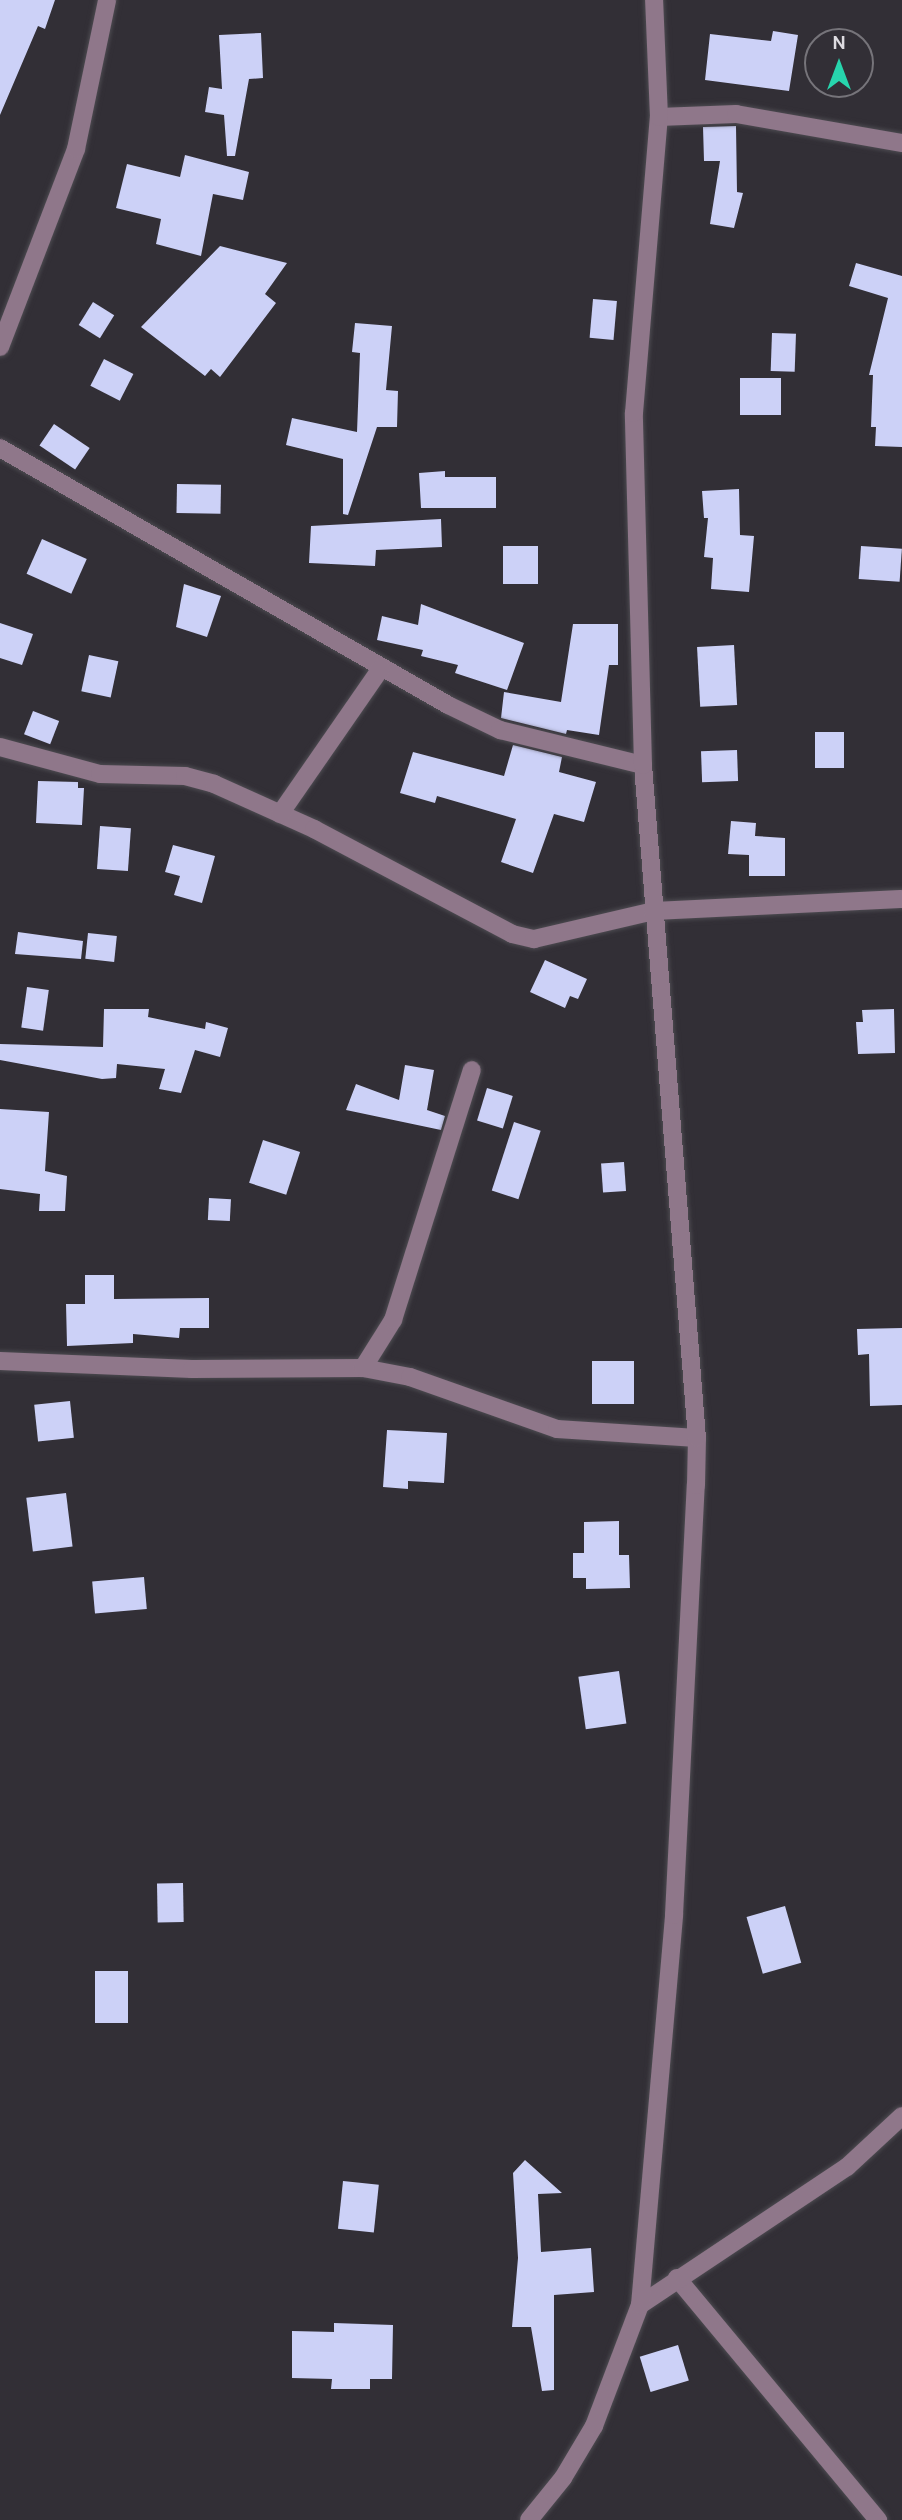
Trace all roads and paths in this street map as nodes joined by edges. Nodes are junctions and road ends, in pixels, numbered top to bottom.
1 (107, 0) edge
2 (654, 0) edge
3 (659, 117) junction
4 (902, 143) edge
5 (0, 347) edge
6 (0, 447) edge
7 (381, 668) junction
8 (0, 747) edge
9 (643, 765) junction
10 (280, 814) junction
11 (902, 900) edge
12 (653, 911) junction
13 (472, 1070) dead end
14 (0, 1361) edge
15 (363, 1368) junction
16 (697, 1438) junction
17 (902, 2116) edge
18 (677, 2278) junction
19 (640, 2305) junction
20 (529, 2520) edge
21 (878, 2520) edge

1 - 5 street
2 - 3 street
3 - 4 street
3 - 9 street
6 - 7 street
7 - 9 street
7 - 10 street
8 - 10 street
9 - 12 street
10 - 12 street
11 - 12 street
12 - 16 street
13 - 15 street
14 - 15 street
15 - 16 street
16 - 19 street
17 - 18 street
18 - 19 street
18 - 21 street
19 - 20 street

